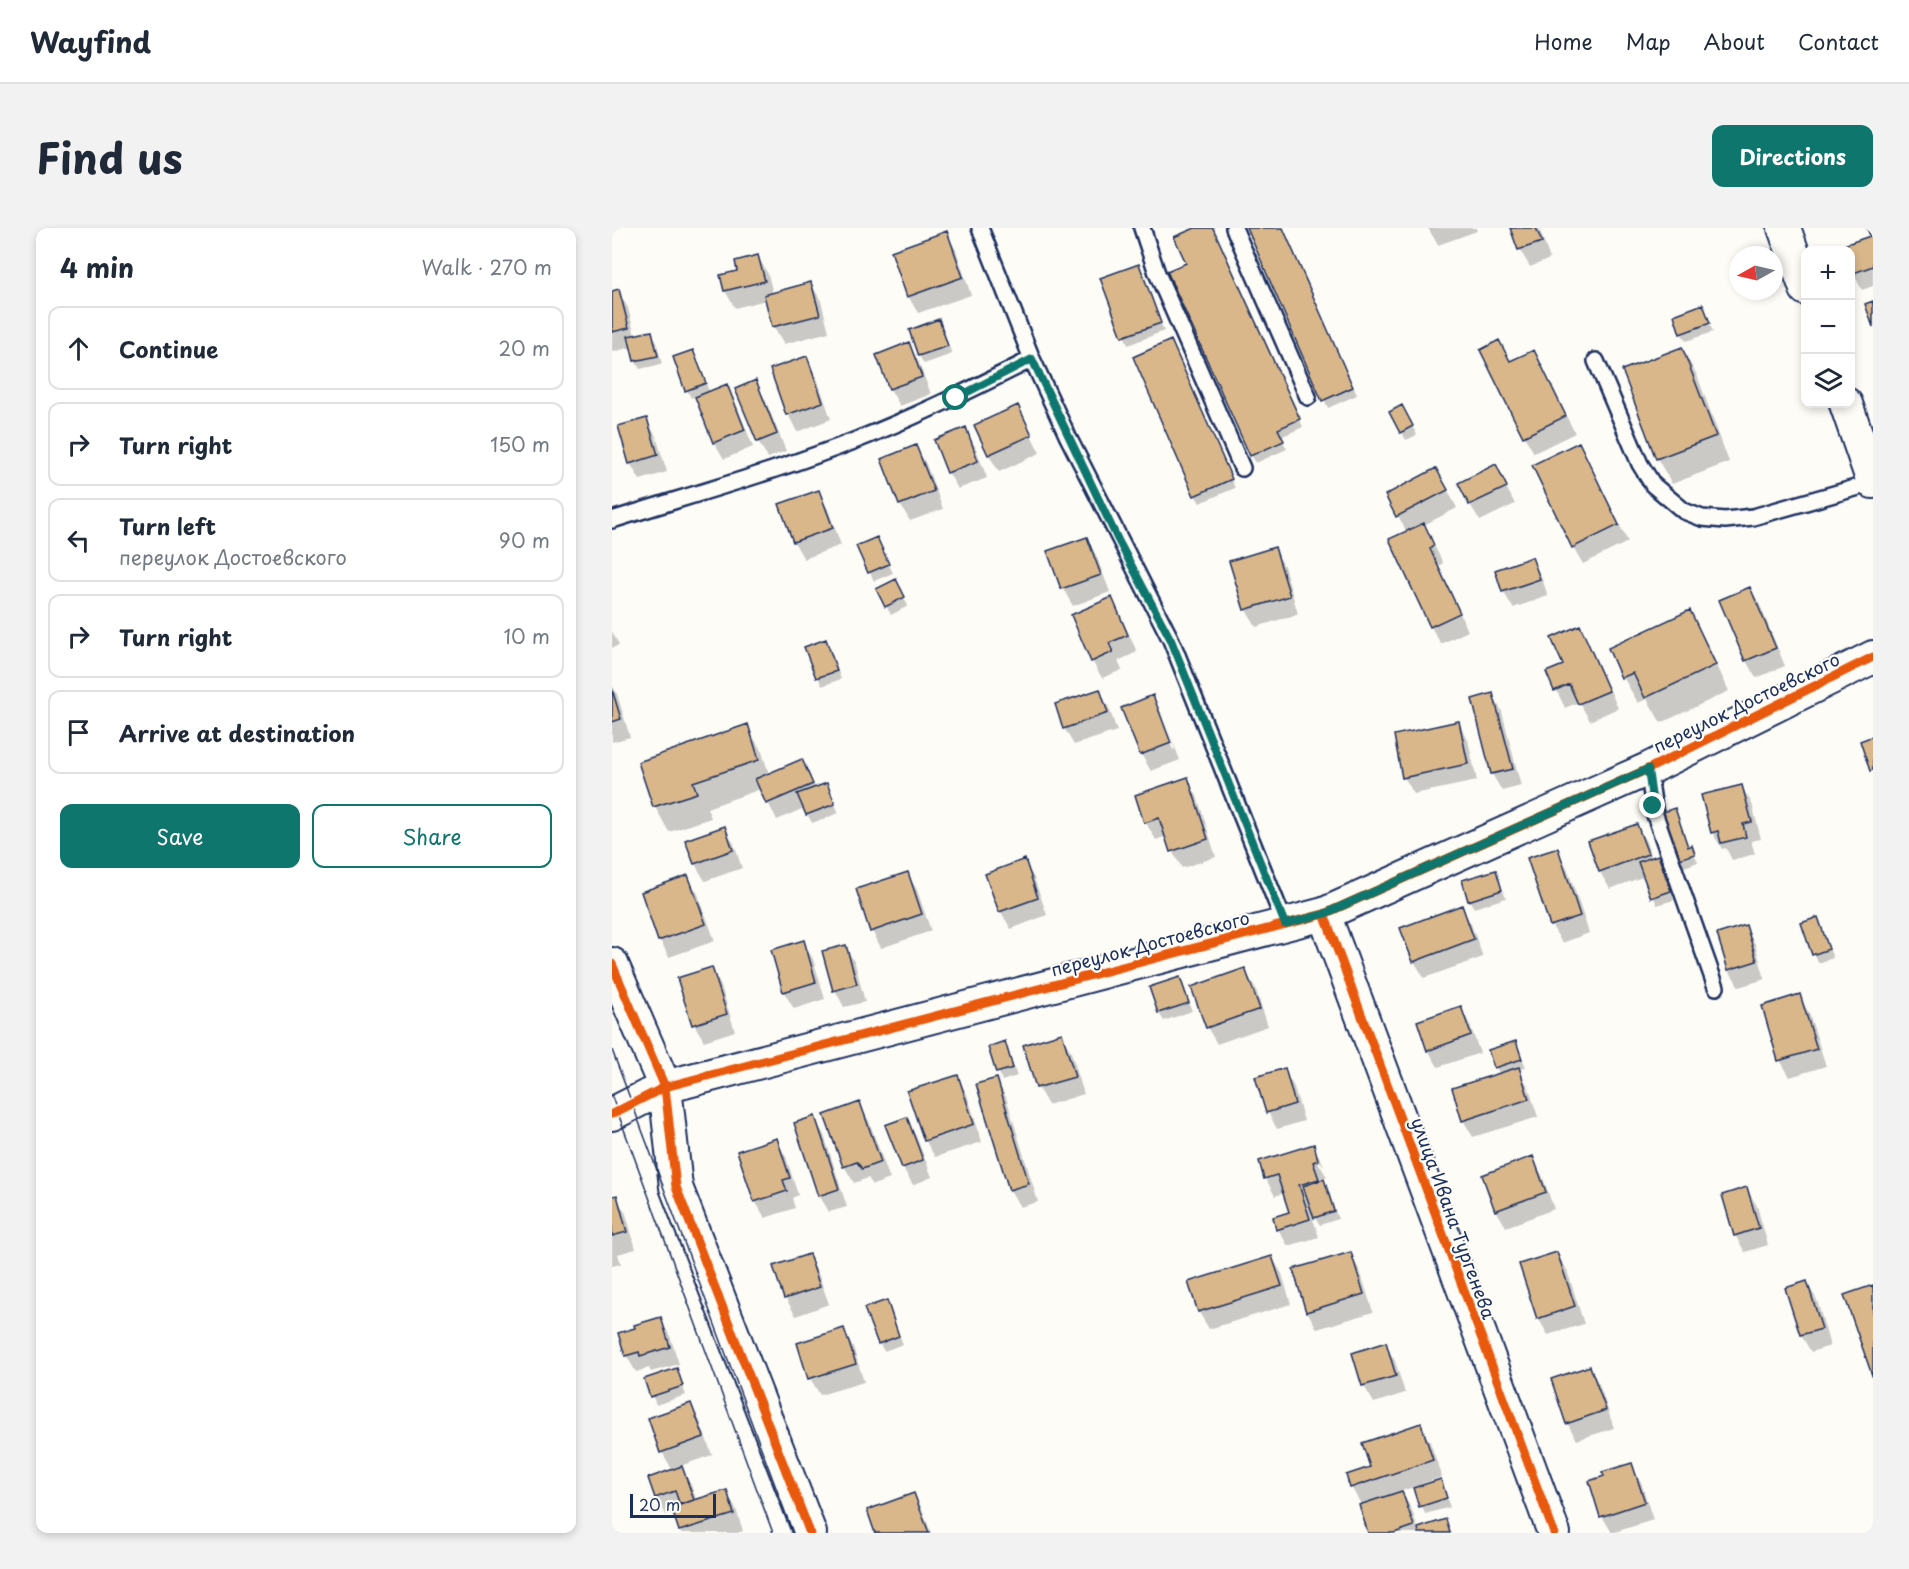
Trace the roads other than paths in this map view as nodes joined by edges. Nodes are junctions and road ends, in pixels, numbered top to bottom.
1 (980, 228) edge
2 (1142, 228) edge
3 (1234, 228) edge
4 (1784, 228) edge
5 (1801, 275) edge
6 (1032, 359) junction
7 (1596, 361) dead end
8 (1308, 397) dead end
9 (1847, 408) edge
10 (1242, 468) dead end
11 (1873, 483) edge
12 (612, 520) edge
13 (1873, 657) edge
14 (1648, 769) junction
15 (1324, 914) junction
16 (1285, 924) junction
17 (612, 964) edge
18 (1716, 987) dead end
19 (665, 1087) junction
20 (612, 1114) edge
21 (810, 1533) edge
22 (1554, 1533) edge

1 - 6 lane
2 - 10 lane
3 - 8 lane
4 - 5 street
6 - 12 lane
6 - 16 lane
7 - 11 lane
9 - 11 street
13 - 14 street, переулок Достоевского
14 - 15 street, переулок Достоевского
14 - 18 lane
15 - 16 street, переулок Достоевского
15 - 22 street, улица Ивана Тургенева
16 - 19 street, переулок Достоевского
17 - 19 street
19 - 20 street, переулок Достоевского
19 - 21 street

